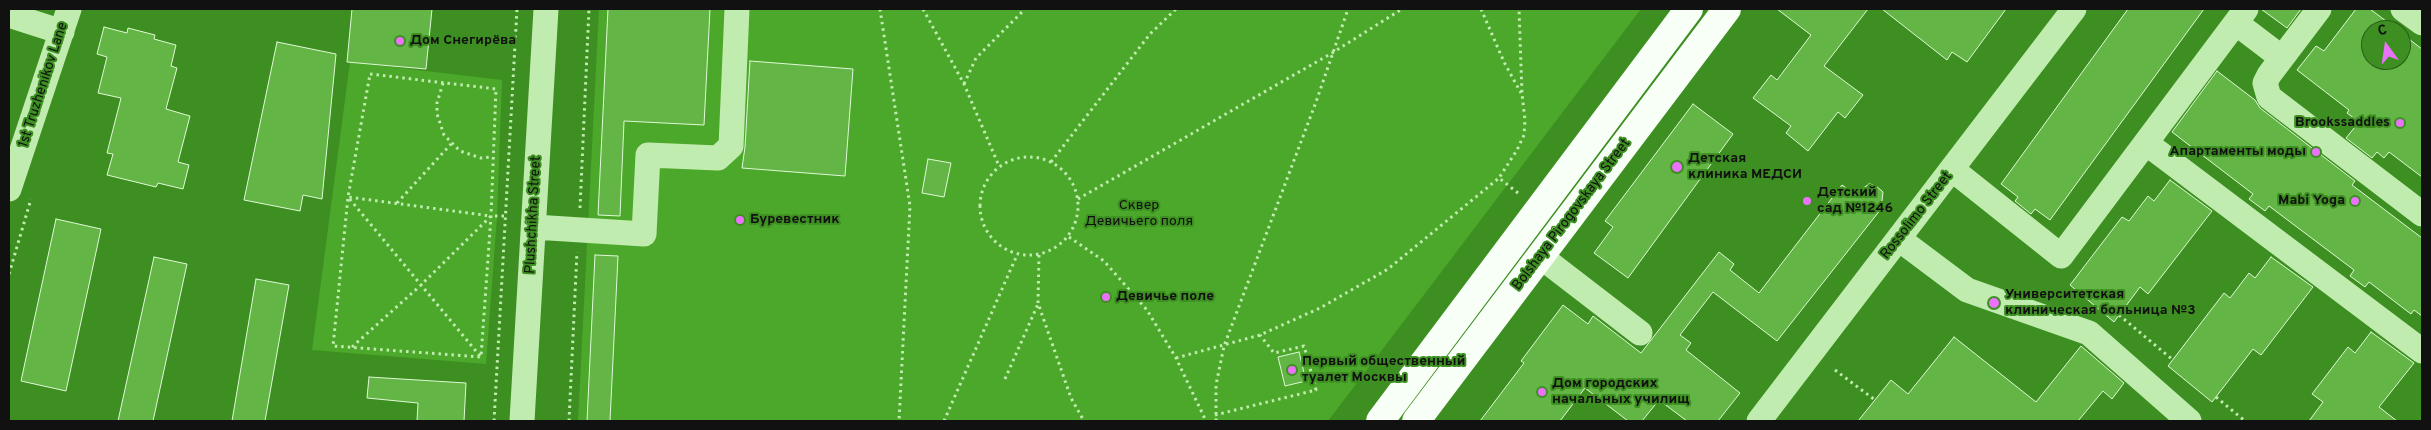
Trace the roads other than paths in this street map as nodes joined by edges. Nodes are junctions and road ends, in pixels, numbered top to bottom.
1 (546, 9) edge
2 (737, 9) edge
3 (1689, 9) edge
4 (1727, 9) edge
5 (2074, 9) edge
6 (2319, 9) edge
7 (2403, 9) edge
8 (9, 15) edge
9 (2241, 16) edge
10 (65, 20) edge
11 (2422, 24) edge
12 (2282, 58) junction
13 (2146, 143) junction
14 (15, 148) edge
15 (1953, 170) junction
16 (9, 189) edge
17 (2422, 214) edge
18 (534, 227) junction
19 (1899, 239) junction
20 (1540, 256) junction
21 (1640, 333) dead end
22 (2422, 350) edge
23 (522, 421) edge
24 (1380, 421) edge
25 (1416, 421) edge
26 (1759, 421) edge
27 (2189, 421) edge

1 - 18 street, Plushchikha Street
2 - 18 street
3 - 24 main road
4 - 20 main road, Bolshaya Pirogovskaya Street
5 - 15 street, Rossolimo Street
6 - 12 street
7 - 11 street
8 - 10 street
9 - 12 street
9 - 13 street
10 - 14 street, 1st Truzhenikov Lane
12 - 17 street
13 - 15 street
13 - 22 street
14 - 16 street, 1st Truzhenikov Lane
15 - 19 street, Rossolimo Street
18 - 23 street, Plushchikha Street
19 - 26 street, Rossolimo Street
19 - 27 street
20 - 21 street
20 - 25 main road, Bolshaya Pirogovskaya Street

